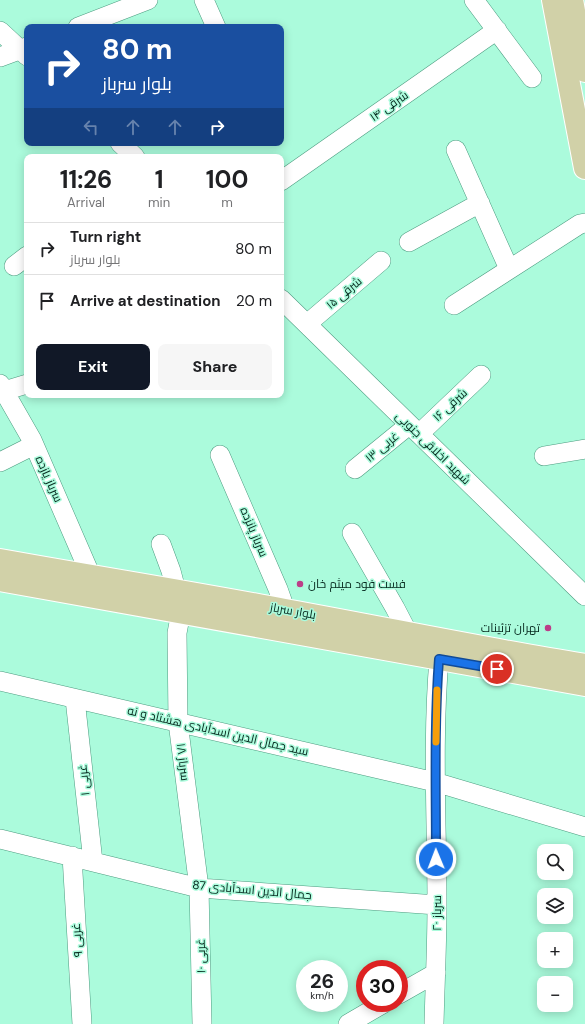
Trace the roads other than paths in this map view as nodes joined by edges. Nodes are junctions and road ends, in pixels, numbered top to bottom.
1 (147, 0) edge
2 (204, 0) edge
3 (474, 0) edge
4 (553, 0) edge
5 (572, 0) edge
6 (86, 24) edge
7 (215, 24) edge
8 (497, 30) junction
9 (0, 31) edge
10 (24, 50) edge
11 (24, 51) edge
12 (0, 57) edge
13 (585, 71) edge
14 (532, 78) dead end
15 (123, 146) edge
16 (456, 150) dead end
17 (132, 154) edge
18 (585, 168) edge
19 (284, 179) edge
20 (480, 203) junction
21 (585, 223) edge
22 (409, 242) dead end
23 (382, 261) dead end
24 (509, 269) junction
25 (284, 302) edge
26 (454, 305) dead end
27 (307, 324) junction
28 (481, 376) dead end
29 (24, 384) edge
30 (2, 388) edge
31 (414, 429) junction
32 (34, 445) junction
33 (585, 449) edge
34 (220, 455) dead end
35 (544, 456) dead end
36 (0, 462) edge
37 (355, 470) dead end
38 (352, 533) dead end
39 (161, 544) dead end
40 (0, 560) edge
41 (91, 576) junction
42 (0, 580) edge
43 (176, 590) junction
44 (585, 596) edge
45 (285, 610) junction
46 (181, 612) junction
47 (408, 633) junction
48 (439, 659) junction
49 (583, 664) edge
50 (0, 682) edge
51 (585, 685) edge
52 (75, 699) junction
53 (178, 722) junction
54 (436, 782) junction
55 (585, 827) edge
56 (0, 839) edge
57 (72, 856) junction
58 (93, 862) junction
59 (199, 888) junction
60 (437, 905) junction
61 (436, 973) junction
62 (408, 989) edge
63 (369, 1012) edge
64 (82, 1024) edge
65 (202, 1024) edge
66 (348, 1024) edge
67 (434, 1024) edge

1 - 6 street
2 - 7 street
3 - 8 street
4 - 18 main road
5 - 13 main road
8 - 14 street
8 - 19 street, شرقی ۱۴
9 - 10 street
11 - 12 street
15 - 17 street
16 - 20 street
20 - 22 street
20 - 24 street
21 - 24 street
23 - 27 street, شرقی ۱۵
24 - 26 street
25 - 27 street, شهید اخلاقی جنوبی
27 - 31 street, شهید اخلاقی جنوبی
28 - 31 street, شرقی ۱۶
29 - 30 street
30 - 32 street, سرباز یازده
31 - 37 street, غربی ۱۳
31 - 44 street, شهید اخلاقی جنوبی
32 - 36 street
32 - 41 street, سرباز یازده
33 - 35 street
34 - 45 street, سرباز پانزده
38 - 47 street
39 - 43 street
40 - 41 main road, بلوار سرباز
41 - 43 main road, بلوار سرباز
42 - 46 main road, بلوار سرباز
43 - 45 main road, بلوار سرباز
45 - 47 main road, بلوار سرباز
46 - 48 main road, بلوار سرباز
46 - 53 street, سرباز ۱۸
47 - 49 main road, بلوار سرباز
48 - 51 main road, بلوار سرباز
48 - 54 street, سرباز ۲۰
50 - 52 street, سید جمال الدین اسدآبادی هشتاد و نه
52 - 53 street, سید جمال الدین اسدآبادی هشتاد و نه
52 - 58 street, غربی ۱
53 - 54 street, سید جمال الدین اسدآبادی هشتاد و نه
53 - 59 street, سرباز ۱۸
54 - 55 street, سید جمال الدین اسدآبادی هشتاد و نه
54 - 60 street, سرباز ۲۰
56 - 57 street, جمال الدین اسدآبادی 87
57 - 58 street, جمال الدین اسدآبادی 87
57 - 64 street, غربی ۹
58 - 59 street, جمال الدین اسدآبادی 87
59 - 60 street, جمال الدین اسدآبادی 87
59 - 65 street, غربی ۱۰
60 - 61 street, سرباز ۲۰
61 - 62 street
61 - 67 street, سرباز ۲۰
63 - 66 street

